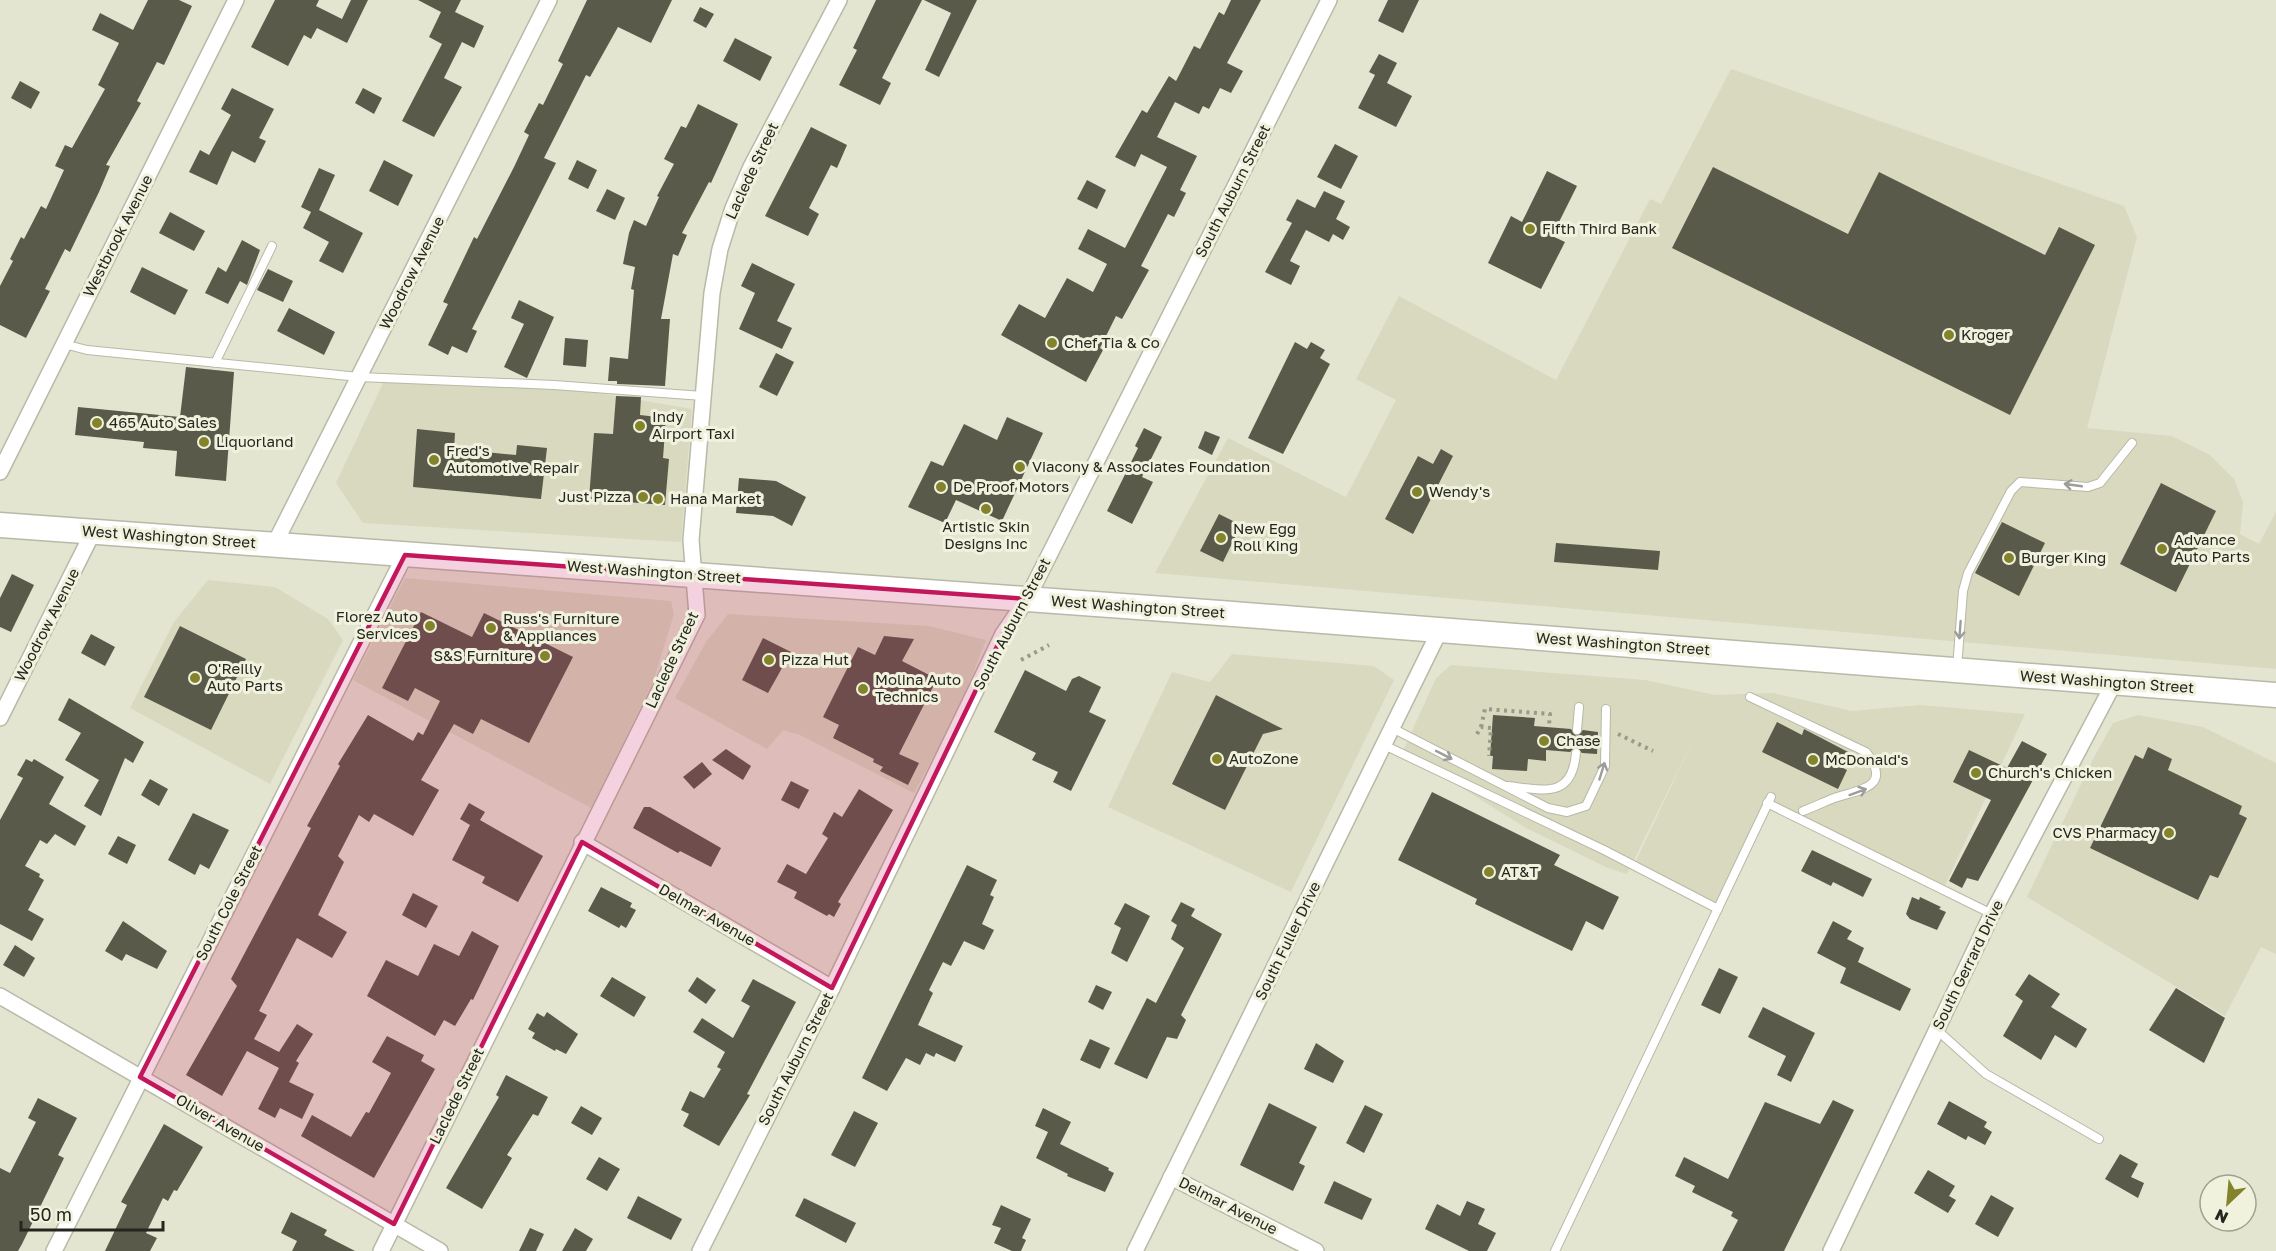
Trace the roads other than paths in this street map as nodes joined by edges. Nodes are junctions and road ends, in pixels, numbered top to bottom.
1 (236, 0) edge
2 (549, 0) edge
3 (839, 0) edge
4 (1329, 0) edge
5 (272, 246) dead end
6 (64, 344) junction
7 (215, 363) junction
8 (359, 377) junction
9 (703, 396) junction
10 (2132, 443) dead end
11 (0, 472) edge
12 (0, 525) edge
13 (93, 532) junction
14 (274, 545) junction
15 (405, 555) junction
16 (694, 574) junction
17 (1027, 599) junction
18 (1440, 630) junction
19 (1956, 670) junction
20 (2114, 683) junction
21 (2276, 695) edge
22 (1750, 697) dead end
23 (1579, 707) dead end
24 (1606, 709) dead end
25 (0, 718) edge
26 (1392, 728) junction
27 (1577, 730) dead end
28 (1384, 745) junction
29 (1576, 753) dead end
30 (1504, 786) junction
31 (1803, 811) dead end
32 (582, 842) junction
33 (1718, 909) junction
34 (1992, 914) junction
35 (832, 988) junction
36 (0, 996) edge
37 (1937, 1030) junction
38 (140, 1077) junction
39 (2099, 1139) dead end
40 (1172, 1177) junction
41 (394, 1224) junction
42 (54, 1251) edge
43 (381, 1251) edge
44 (440, 1251) edge
45 (700, 1251) edge
46 (1135, 1251) edge
47 (1316, 1251) edge
48 (1555, 1251) edge
49 (1831, 1251) edge

1 - 6 street, Westbrook Avenue
2 - 8 street, Woodrow Avenue
3 - 9 street, Laclede Street
4 - 17 street, South Auburn Street
5 - 7 lane
6 - 7 lane
6 - 11 street, Westbrook Avenue
7 - 8 lane
8 - 9 lane
8 - 14 street, Woodrow Avenue
9 - 16 street, Laclede Street
10 -> 19 lane
12 - 13 main road, West Washington Street
13 - 14 main road, West Washington Street
13 - 25 street, Woodrow Avenue
14 - 15 main road, West Washington Street
15 - 16 main road, West Washington Street
15 - 38 street, South Cole Street
16 - 17 main road, West Washington Street
16 - 32 street, Laclede Street
17 - 18 main road, West Washington Street
17 - 35 street, South Auburn Street
18 - 19 main road, West Washington Street
18 - 26 street, South Fuller Drive
19 - 20 main road, West Washington Street
20 - 21 main road, West Washington Street
20 - 34 street, South Gerrard Drive
31 -> 22 lane
23 - 27 lane
30 -> 24 lane
26 - 28 street, South Fuller Drive
26 -> 30 lane
28 - 33 lane
28 - 40 street, South Fuller Drive
29 - 30 lane
32 - 35 street, Delmar Avenue
32 - 41 street, Laclede Street
33 - 34 lane
33 - 48 lane
34 - 37 street, South Gerrard Drive
35 - 45 street, South Auburn Street
36 - 38 street, Oliver Avenue
37 - 39 lane
37 - 49 street, South Gerrard Drive
38 - 41 street, Oliver Avenue
38 - 42 street, South Cole Street
40 - 46 street, South Fuller Drive
40 - 47 street, Delmar Avenue
41 - 43 street, Laclede Street
41 - 44 street, Oliver Avenue

